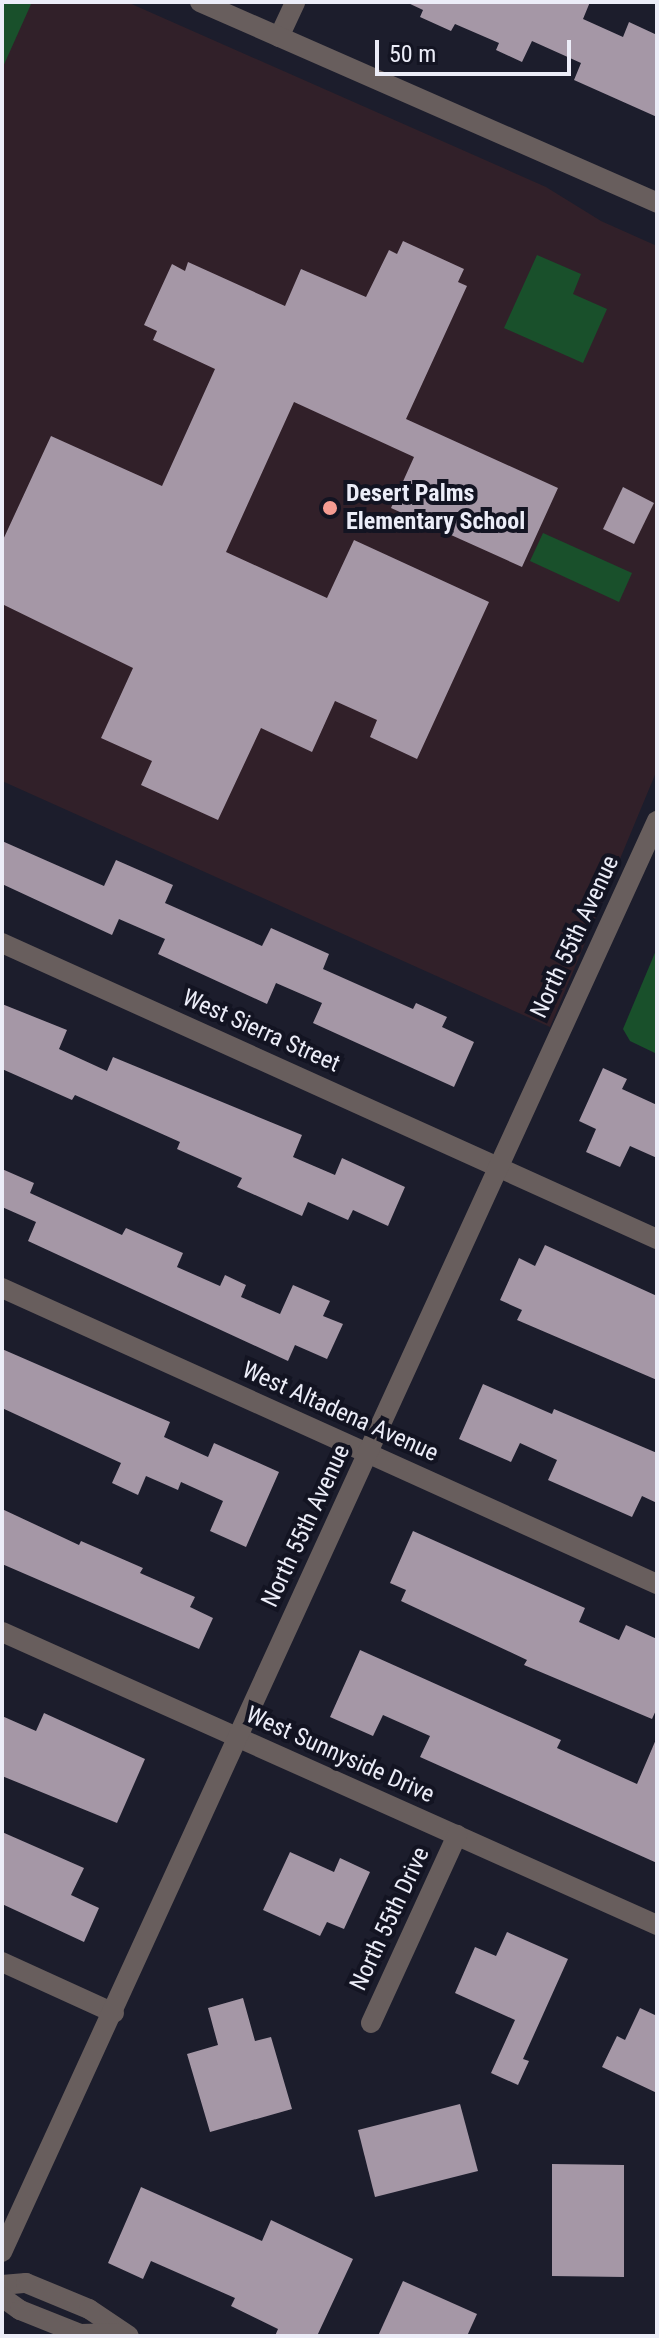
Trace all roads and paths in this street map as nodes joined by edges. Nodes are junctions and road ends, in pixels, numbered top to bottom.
1 (200, 2) edge
2 (295, 2) edge
3 (279, 37) junction
4 (657, 203) edge
5 (657, 821) edge
6 (2, 943) edge
7 (500, 1166) junction
8 (657, 1239) edge
9 (2, 1288) edge
10 (368, 1453) junction
11 (657, 1584) edge
12 (2, 1632) edge
13 (238, 1738) junction
14 (457, 1835) junction
15 (657, 1925) edge
16 (2, 1962) edge
17 (114, 2013) junction
18 (371, 2023) dead end
19 (2, 2252) edge
20 (2, 2285) edge
21 (2, 2297) edge
22 (125, 2334) edge

1 - 3 street
2 - 3 street
3 - 4 street
5 - 7 street, North 55th Avenue
6 - 7 street, West Sierra Street
7 - 8 street, West Sierra Street
7 - 10 street, North 55th Avenue
9 - 10 street, West Altadena Avenue
10 - 11 street, West Altadena Avenue
10 - 13 street, North 55th Avenue
12 - 13 street, West Sunnyside Drive
13 - 14 street, West Sunnyside Drive
13 - 17 street, North 55th Avenue
14 - 15 street, West Sunnyside Drive
14 - 18 street, North 55th Drive
16 - 17 street
17 - 19 street, North 55th Avenue
20 - 22 street
21 - 22 street

